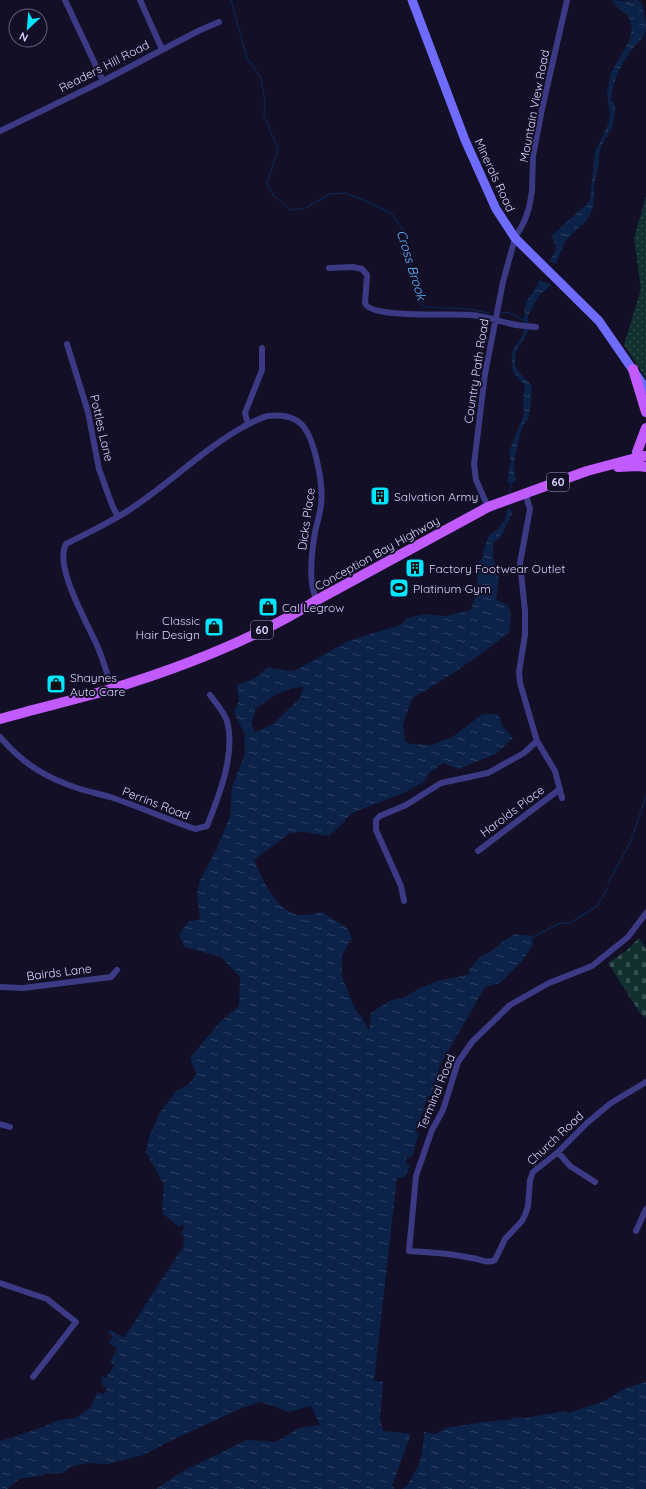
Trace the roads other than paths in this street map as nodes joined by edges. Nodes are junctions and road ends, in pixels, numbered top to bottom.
1 (65, 0) edge
2 (140, 0) edge
3 (412, 0) edge
4 (567, 0) edge
5 (219, 22) dead end
6 (162, 49) junction
7 (103, 81) junction
8 (0, 131) edge
9 (515, 238) junction
10 (328, 268) dead end
11 (495, 319) junction
12 (534, 327) dead end
13 (67, 344) dead end
14 (262, 348) dead end
15 (633, 369) junction
16 (646, 389) edge
17 (646, 412) edge
18 (248, 424) junction
19 (646, 428) edge
20 (646, 444) edge
21 (638, 455) edge
22 (646, 467) edge
23 (594, 470) junction
24 (524, 494) junction
25 (488, 507) junction
26 (118, 517) junction
27 (317, 600) junction
28 (112, 689) junction
29 (210, 695) dead end
30 (0, 718) edge
31 (0, 737) edge
32 (537, 741) junction
33 (560, 789) junction
34 (562, 798) dead end
35 (478, 851) dead end
36 (404, 901) dead end
37 (646, 913) edge
38 (118, 970) dead end
39 (0, 986) edge
40 (646, 1082) edge
41 (0, 1124) edge
42 (10, 1127) dead end
43 (558, 1152) junction
44 (595, 1182) dead end
45 (646, 1209) edge
46 (636, 1231) dead end
47 (408, 1251) joint
48 (0, 1283) edge
49 (33, 1377) dead end

1 - 7 street
2 - 6 street
3 - 9 street, Minerals Road
4 - 9 street, Mountain View Road
5 - 6 street, Readers Hill Road
6 - 7 street, Readers Hill Road
7 - 8 street, Readers Hill Road
9 - 11 street, Country Path Road
9 - 15 street, Minerals Road
10 - 11 street
11 - 12 street
11 - 25 street, Country Path Road
13 - 26 street, Pottles Lane
14 - 18 street
15 - 16 street, Minerals Road
15 - 17 main road
18 - 26 street, Dicks Place
18 - 27 street, Dicks Place
19 - 21 main road
20 - 21 main road, Conception Bay Highway / 60
21 - 23 main road, Conception Bay Highway / 60
22 - 23 main road
23 - 24 main road, Conception Bay Highway / 60
24 - 25 main road, Conception Bay Highway / 60
24 - 32 street
25 - 27 main road, Conception Bay Highway / 60
26 - 28 street, Dicks Place
27 - 28 main road, Conception Bay Highway / 60
28 - 30 main road, Conception Bay Highway / 60
29 - 31 street, Perrins Road
32 - 33 street
32 - 36 street
33 - 34 street
33 - 35 street, Harolds Place
37 - 47 street, Terminal Road
38 - 39 street, Bairds Lane
40 - 43 street, Church Road
41 - 42 street
43 - 44 street
43 - 47 street, Church Road
45 - 46 street
48 - 49 street

